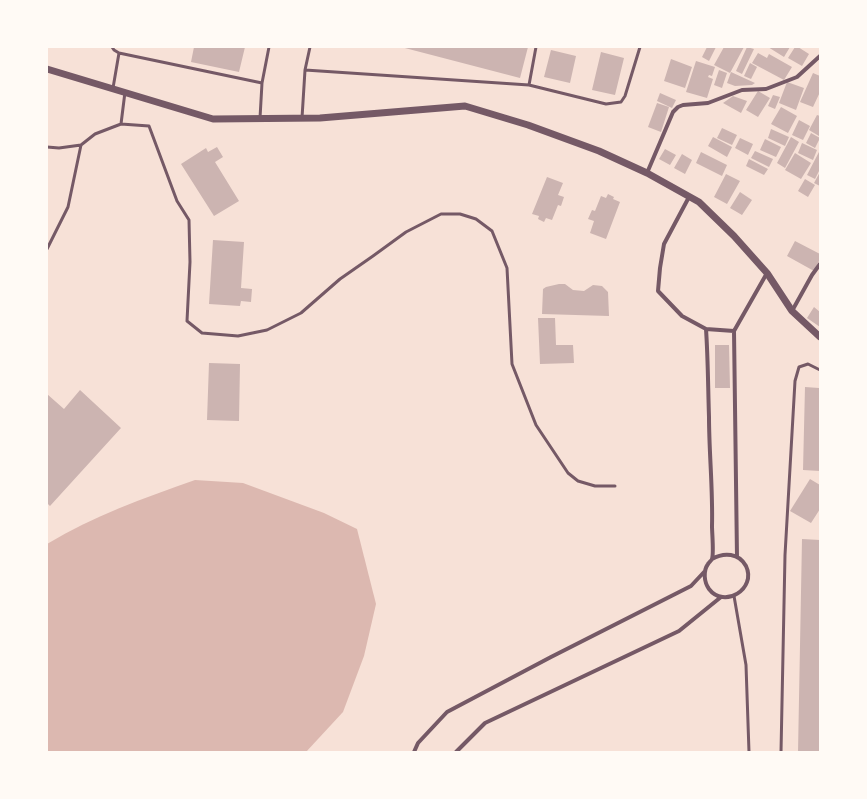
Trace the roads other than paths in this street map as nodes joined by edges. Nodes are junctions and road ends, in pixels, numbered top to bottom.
1 (112, 47) edge
2 (268, 47) edge
3 (310, 47) edge
4 (536, 47) edge
5 (640, 47) edge
6 (119, 53) junction
7 (820, 56) edge
8 (47, 69) edge
9 (305, 70) junction
10 (262, 83) junction
11 (529, 85) junction
12 (113, 88) junction
13 (125, 92) junction
14 (260, 118) junction
15 (302, 118) junction
16 (121, 124) junction
17 (81, 145) junction
18 (47, 147) edge
19 (647, 173) junction
20 (689, 197) junction
21 (47, 249) edge
22 (820, 264) edge
23 (767, 273) junction
24 (792, 311) junction
25 (706, 329) junction
26 (734, 331) junction
27 (820, 338) edge
28 (820, 370) edge
29 (615, 486) dead end
30 (737, 557) junction
31 (712, 559) junction
32 (705, 570) junction
33 (734, 596) junction
34 (721, 597) junction
35 (414, 752) edge
36 (456, 752) edge
37 (749, 752) edge
38 (781, 752) edge

1 - 6 lane
2 - 10 lane
3 - 9 lane
4 - 11 lane
5 - 11 lane
6 - 10 lane
6 - 12 lane
7 - 19 street
8 - 12 street
9 - 11 lane
9 - 15 lane
10 - 14 lane
12 - 13 street
13 - 14 street
13 - 16 lane
14 - 15 street
15 - 19 street
16 - 17 lane
16 - 29 lane
17 - 18 lane
17 - 21 lane
19 - 20 street
20 - 23 street
20 - 25 street
22 - 24 street
23 - 24 street
23 - 26 street
24 - 27 street
25 - 26 street
25 - 31 street
26 - 30 street
28 - 38 lane
30 - 31 street
30 - 33 street
31 - 32 street
32 - 34 street
32 - 35 street
33 - 34 street
33 - 37 lane
34 - 36 street

